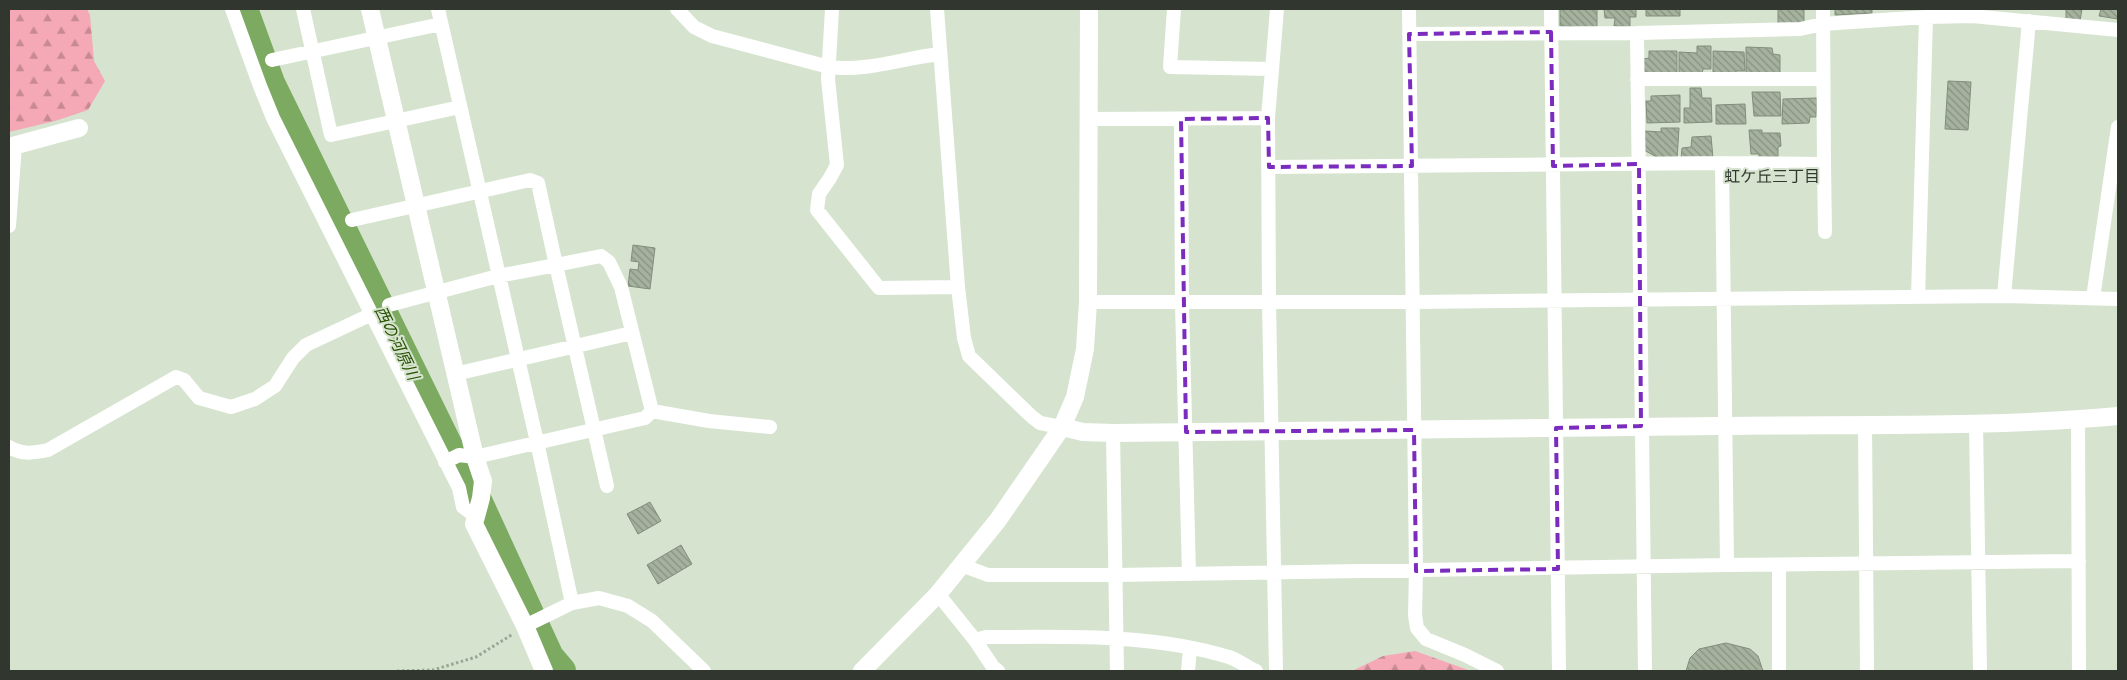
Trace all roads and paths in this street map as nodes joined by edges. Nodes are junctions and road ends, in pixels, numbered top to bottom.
1 (232, 9) edge
2 (303, 9) edge
3 (370, 9) edge
4 (438, 9) edge
5 (676, 9) edge
6 (832, 9) edge
7 (936, 9) edge
8 (1089, 9) edge
9 (1174, 9) edge
10 (1277, 9) edge
11 (1409, 9) edge
12 (1551, 9) edge
13 (1823, 9) edge
14 (1926, 17) junction
15 (2029, 21) junction
16 (441, 24) junction
17 (1823, 24) junction
18 (2118, 30) edge
19 (1551, 32) junction
20 (1637, 33) junction
21 (1409, 34) junction
22 (377, 37) junction
23 (314, 52) junction
24 (940, 54) junction
25 (272, 60) dead end
26 (829, 68) junction
27 (1271, 70) junction
28 (1637, 79) junction
29 (1822, 79) junction
30 (460, 107) junction
31 (1268, 118) junction
32 (1087, 119) junction
33 (1180, 119) junction
34 (396, 120) junction
35 (79, 128) dead end
36 (2118, 128) edge
37 (12, 146) edge
38 (1722, 163) junction
39 (1639, 164) junction
40 (1824, 164) junction
41 (1412, 166) junction
42 (1554, 166) junction
43 (1269, 167) junction
44 (480, 191) junction
45 (417, 206) junction
46 (352, 220) dead end
47 (9, 226) edge
48 (1825, 232) dead end
49 (556, 265) junction
50 (498, 276) junction
51 (958, 287) junction
52 (436, 292) junction
53 (2004, 296) junction
54 (1641, 298) junction
55 (1725, 298) junction
56 (1918, 298) junction
57 (2093, 298) junction
58 (1554, 299) junction
59 (2118, 299) edge
60 (1088, 302) junction
61 (1269, 302) junction
62 (1413, 302) junction
63 (1182, 303) junction
64 (389, 305) dead end
65 (372, 314) junction
66 (632, 333) junction
67 (574, 347) junction
68 (518, 360) junction
69 (455, 374) junction
70 (652, 411) junction
71 (2118, 416) edge
72 (2078, 419) junction
73 (1976, 423) junction
74 (1865, 424) junction
75 (1641, 426) junction
76 (1726, 426) junction
77 (770, 427) dead end
78 (1062, 427) junction
79 (593, 428) junction
80 (1556, 428) junction
81 (1272, 430) junction
82 (1414, 430) junction
83 (1186, 432) junction
84 (1113, 433) junction
85 (537, 442) junction
86 (9, 447) edge
87 (457, 458) junction
88 (607, 486) dead end
89 (478, 508) junction
90 (2079, 561) junction
91 (1978, 563) junction
92 (1727, 564) junction
93 (1867, 564) junction
94 (961, 565) junction
95 (1779, 565) junction
96 (1643, 567) junction
97 (1558, 569) junction
98 (1416, 571) junction
99 (1274, 573) junction
100 (1188, 574) junction
101 (1115, 575) junction
102 (938, 594) junction
103 (572, 603) junction
104 (525, 626) junction
105 (1117, 637) junction
106 (975, 640) junction
107 (1190, 648) junction
108 (397, 671) edge
109 (544, 671) edge
110 (704, 671) edge
111 (862, 671) edge
112 (998, 671) edge
113 (1117, 671) edge
114 (1188, 671) edge
115 (1256, 671) edge
116 (1276, 671) edge
117 (1497, 671) edge
118 (1559, 671) edge
119 (1645, 671) edge
120 (1779, 671) edge
121 (1867, 671) edge
122 (1980, 671) edge
123 (2079, 671) edge

1 - 65 street
2 - 23 street
3 - 22 street
4 - 16 street
5 - 26 street
6 - 26 street
7 - 24 street
8 - 32 street
9 - 27 street
10 - 27 street
11 - 21 street
12 - 19 street
13 - 17 street
14 - 15 street
14 - 17 street
14 - 56 street
15 - 18 street
15 - 53 street
16 - 22 street
16 - 30 street
17 - 20 street
17 - 29 street
19 - 20 street
19 - 21 street
19 - 42 street
20 - 28 street
21 - 41 street
22 - 23 street
22 - 34 street
23 - 25 street
23 - 34 street
24 - 26 street
24 - 51 street
26 - 51 street
27 - 31 street
28 - 29 street
28 - 39 street
29 - 40 street
30 - 34 street
30 - 44 street
31 - 33 street
31 - 43 street
32 - 33 street
32 - 60 street
33 - 63 street
34 - 45 street
35 - 37 street
36 - 57 street
37 - 47 street
38 - 39 street
38 - 40 street
38 - 55 street
39 - 42 street
39 - 54 street
40 - 48 street
41 - 42 street
41 - 43 street
41 - 62 street
42 - 58 street
43 - 61 street
44 - 45 street
44 - 49 street
44 - 50 street
45 - 46 street
45 - 52 street
49 - 50 street
49 - 66 street
49 - 67 street
50 - 52 street
50 - 68 street
51 - 78 street
52 - 64 street
52 - 69 street
53 - 56 street
53 - 57 street
54 - 55 street
54 - 58 street
54 - 75 street
55 - 56 street
55 - 76 street
57 - 59 street
58 - 62 street
58 - 80 street
60 - 63 street
60 - 78 street
61 - 62 street
61 - 63 street
61 - 81 street
62 - 82 street
63 - 83 street
65 - 86 street
65 - 87 street
66 - 67 street
66 - 70 street
67 - 68 street
67 - 79 street
68 - 69 street
68 - 85 street
69 - 87 street
70 - 77 street
70 - 79 street
71 - 72 street
72 - 73 street
72 - 90 street
73 - 74 street
73 - 91 street
74 - 76 street
74 - 93 street
75 - 76 street
75 - 80 street
75 - 96 street
76 - 92 street
78 - 84 street
78 - 94 street
79 - 85 street
79 - 88 street
80 - 82 street
80 - 97 street
81 - 82 street
81 - 83 street
81 - 99 street
82 - 98 street
83 - 84 street
83 - 100 street
84 - 101 street
85 - 87 street
85 - 103 street
87 - 89 street
87 - 89 street
89 - 104 street
90 - 91 street
90 - 123 street
91 - 93 street
91 - 122 street
92 - 95 street
92 - 96 street
93 - 95 street
93 - 121 street
94 - 101 street
94 - 102 street
95 - 120 street
96 - 97 street
96 - 119 street
97 - 98 street
97 - 118 street
98 - 99 street
98 - 117 street
99 - 100 street
99 - 116 street
100 - 101 street
101 - 105 street
102 - 106 street
102 - 111 street
103 - 104 street
103 - 110 street
104 - 108 path
104 - 109 street
105 - 106 street
105 - 107 street
105 - 113 street
106 - 112 street
107 - 114 street
107 - 115 street

